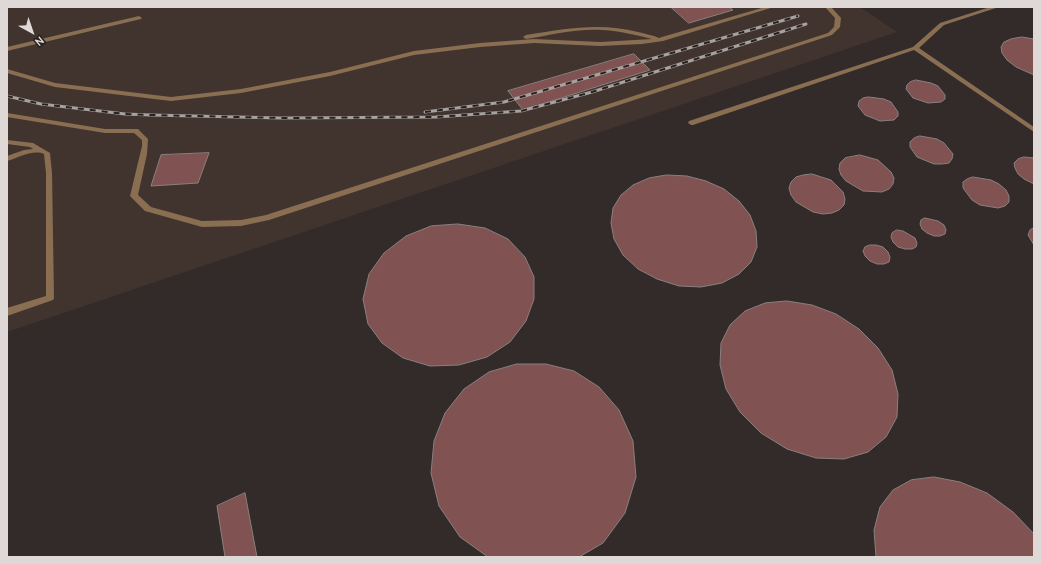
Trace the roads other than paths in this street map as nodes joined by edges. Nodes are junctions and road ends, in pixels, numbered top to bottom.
1 (771, 7) edge
2 (828, 7) edge
3 (996, 7) edge
4 (139, 18) dead end
5 (663, 39) junction
6 (480, 45) junction
7 (915, 48) junction
8 (7, 49) edge
9 (7, 71) edge
10 (7, 115) edge
11 (691, 123) dead end
12 (1034, 130) edge
13 (7, 142) edge
14 (42, 150) junction
15 (7, 159) edge
16 (7, 312) edge

1 - 5 lane
2 - 10 lane
3 - 7 lane
4 - 8 lane
5 - 6 lane
5 - 6 lane
6 - 9 lane
7 - 11 lane
7 - 12 lane
13 - 14 lane
14 - 15 lane
14 - 16 lane

